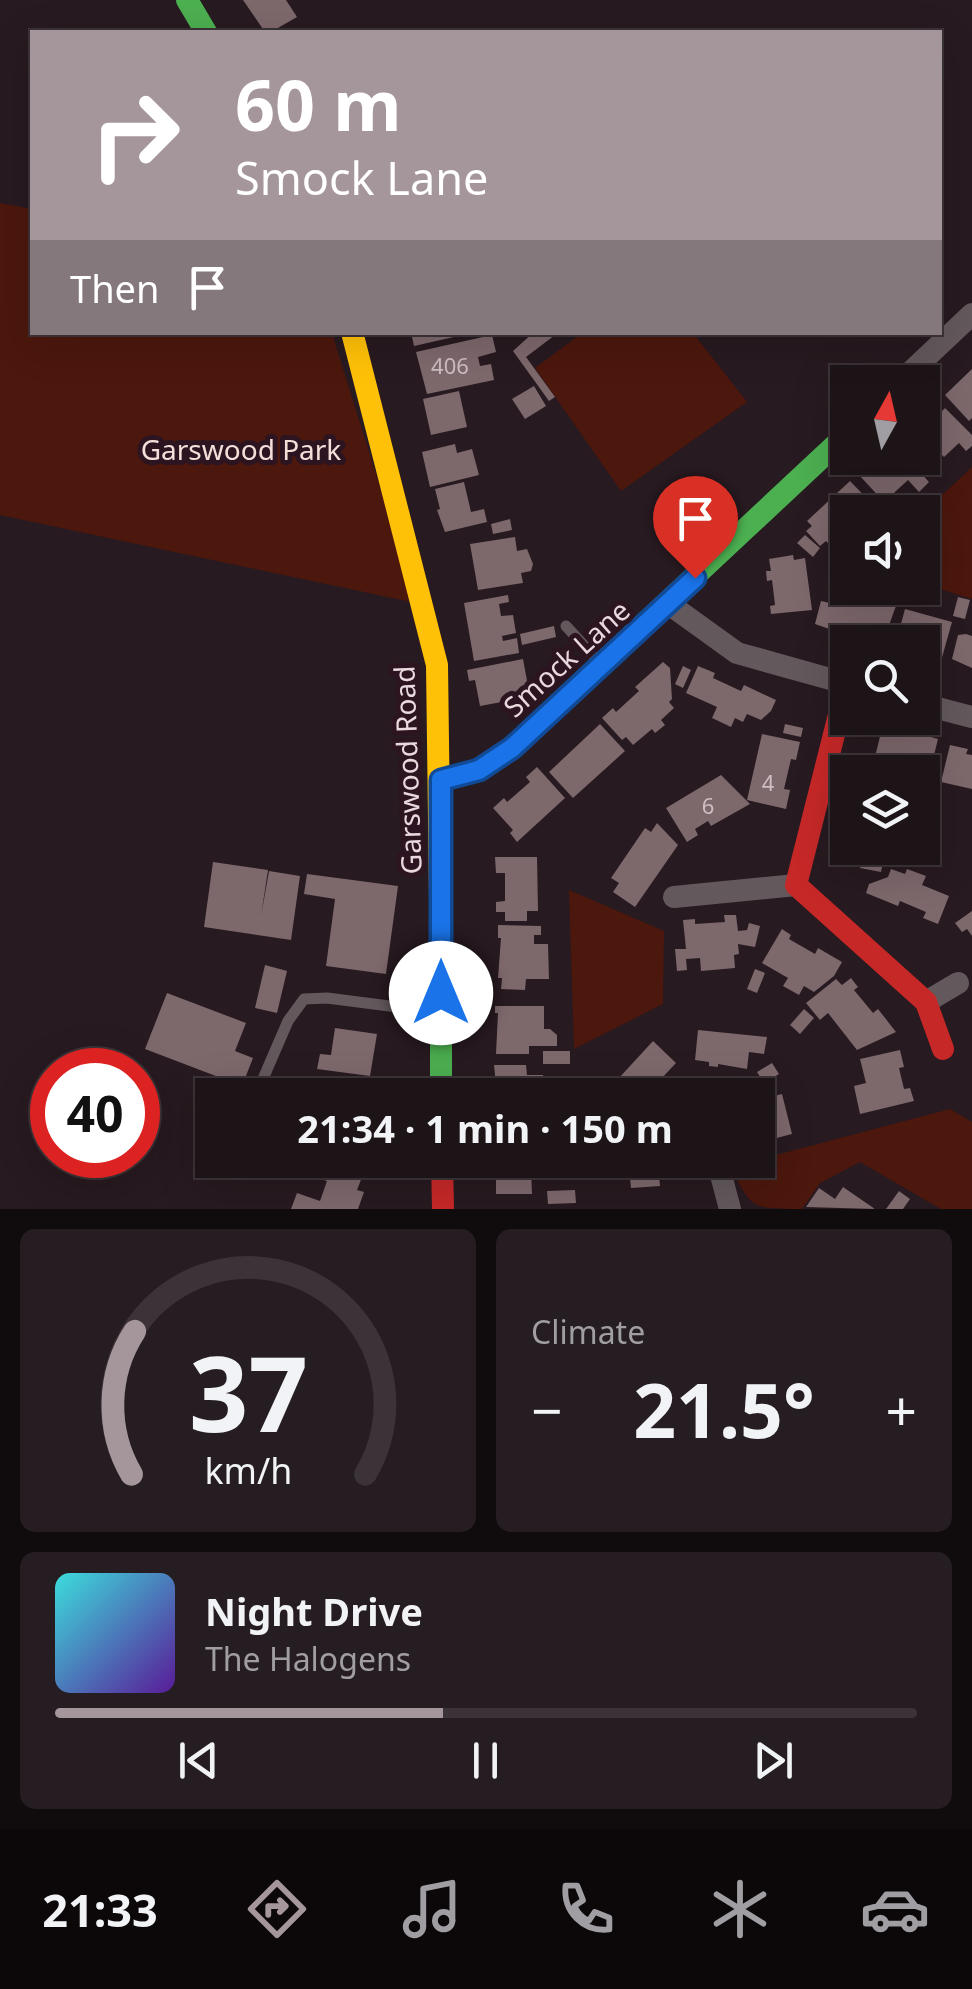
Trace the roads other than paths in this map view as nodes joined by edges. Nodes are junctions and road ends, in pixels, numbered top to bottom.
1 (187, 0) edge
2 (205, 30) edge
3 (972, 314) edge
4 (353, 335) edge
5 (918, 365) edge
6 (830, 450) edge
7 (669, 604) junction
8 (566, 626) dead end
9 (602, 665) junction
10 (830, 679) edge
11 (940, 709) edge
12 (972, 717) edge
13 (834, 735) edge
14 (441, 780) junction
15 (689, 876) dead end
16 (796, 885) junction
17 (958, 984) dead end
18 (926, 1002) junction
19 (440, 1012) junction
20 (943, 1049) dead end
21 (263, 1078) edge
22 (442, 1078) edge
23 (442, 1178) edge
24 (722, 1178) edge
25 (443, 1209) edge
26 (730, 1209) edge

1 - 2 street
3 - 5 street
4 - 14 street, Garswood Road
6 - 7 street, Smock Lane
7 - 9 street, Smock Lane
7 - 10 street
8 - 9 lane
9 - 14 street, Smock Lane
11 - 12 street
13 - 16 street
14 - 19 street, Garswood Road
15 - 16 street
16 - 18 street
17 - 18 street
18 - 20 street
19 - 21 lane
19 - 22 street, Garswood Road
23 - 25 street
24 - 26 street

